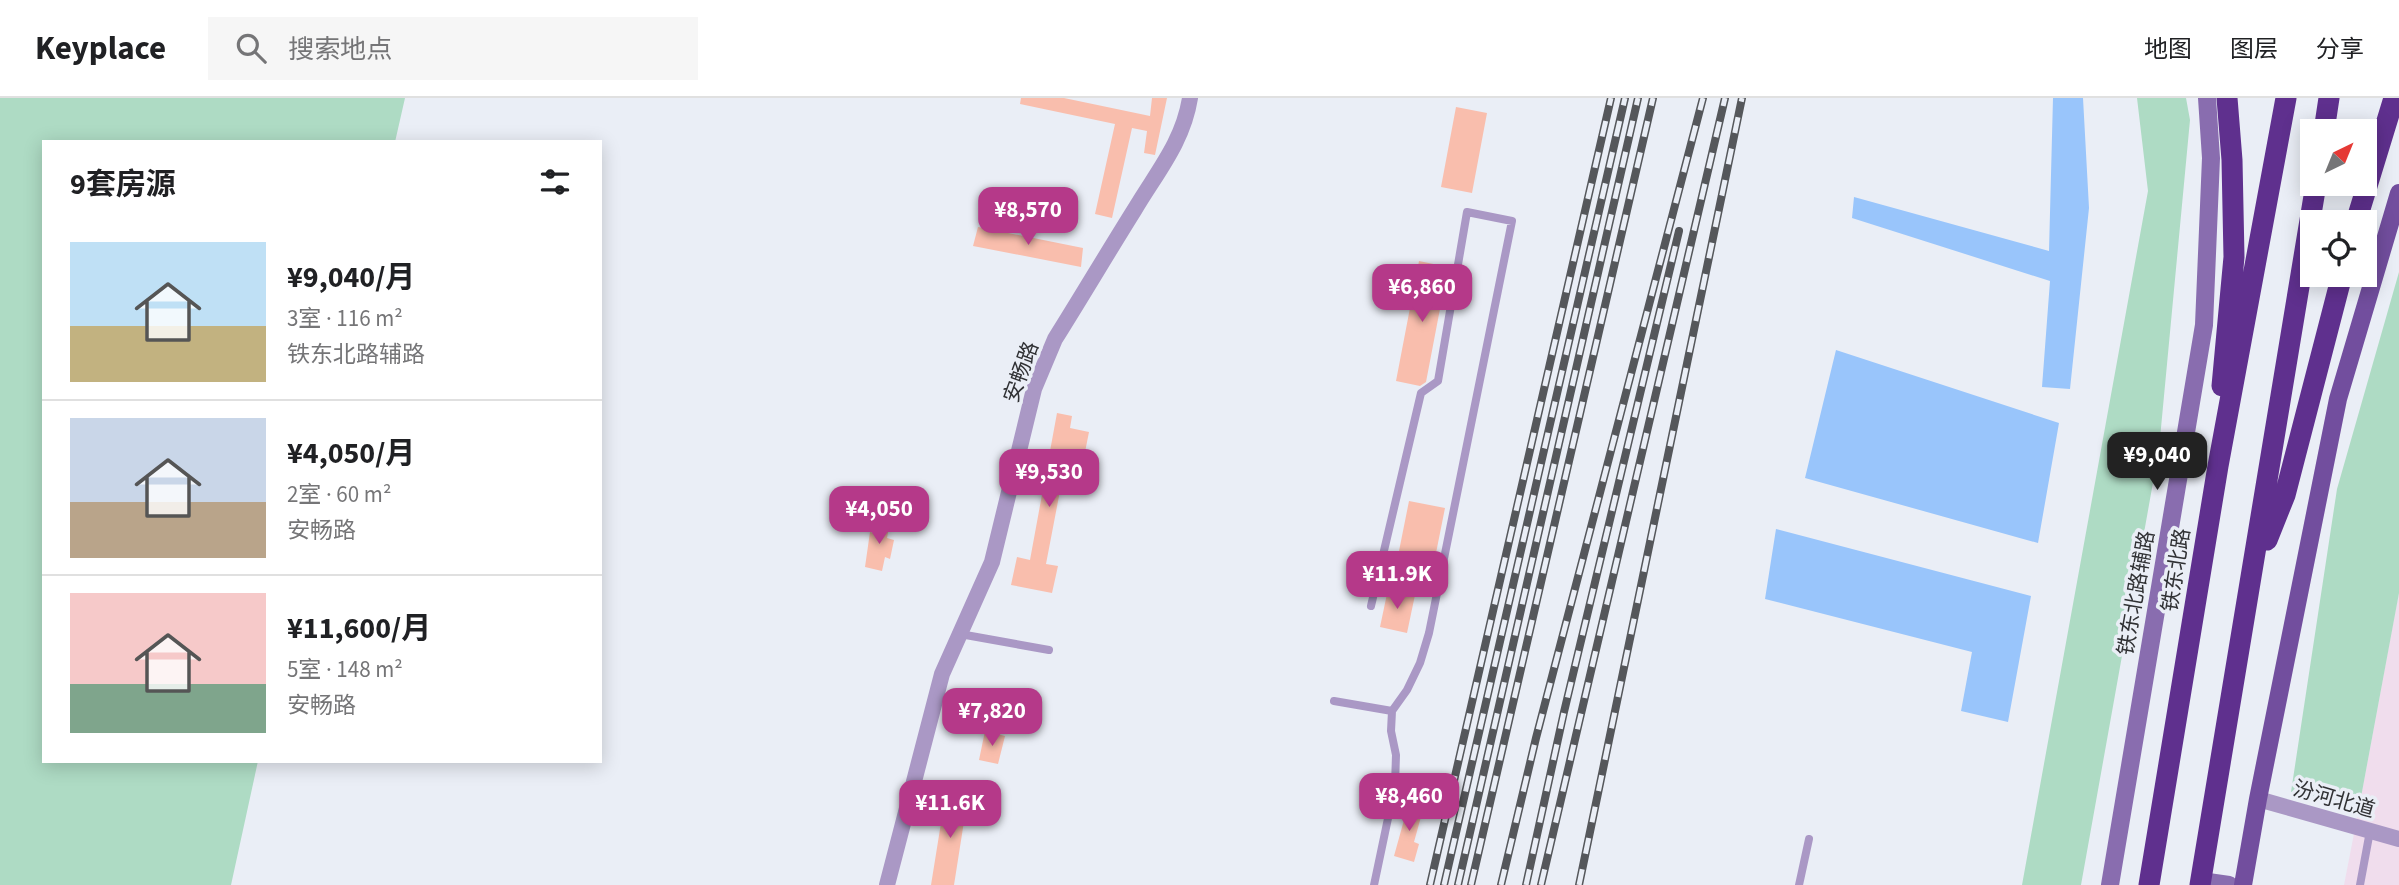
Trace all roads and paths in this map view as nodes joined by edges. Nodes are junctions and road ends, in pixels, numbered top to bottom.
1 (1189, 98) edge
2 (2207, 98) edge
3 (2227, 98) edge
4 (2286, 98) edge
5 (2329, 98) edge
6 (2394, 98) edge
7 (2326, 119) edge
8 (2399, 193) edge
9 (2314, 196) edge
10 (2360, 210) edge
11 (2339, 287) edge
12 (2218, 466) junction
13 (2252, 578) junction
14 (1371, 606) dead end
15 (960, 634) junction
16 (1049, 650) dead end
17 (1334, 701) dead end
18 (1392, 711) junction
19 (2258, 799) junction
20 (2370, 831) junction
21 (1809, 839) dead end
22 (2399, 839) edge
23 (2200, 883) edge
24 (887, 885) edge
25 (1374, 885) edge
26 (1799, 885) edge
27 (2110, 885) edge
28 (2149, 885) edge
29 (2229, 885) edge
30 (2243, 885) edge
31 (2360, 885) edge

1 - 15 street, 安畅路
2 - 27 street, 铁东北路辅路
3 - 12 highway
4 - 12 highway, 铁东北路
5 - 7 highway
6 - 10 highway
8 - 19 main road
9 - 13 highway
11 - 13 highway
12 - 28 highway, 铁东北路
13 - 23 highway
14 - 18 lane
15 - 16 lane
15 - 24 street, 安畅路
17 - 18 lane
18 - 25 lane
19 - 20 street, 汾河北道
19 - 30 main road
20 - 22 street, 汾河北道
20 - 31 lane
21 - 26 lane
23 - 29 street

